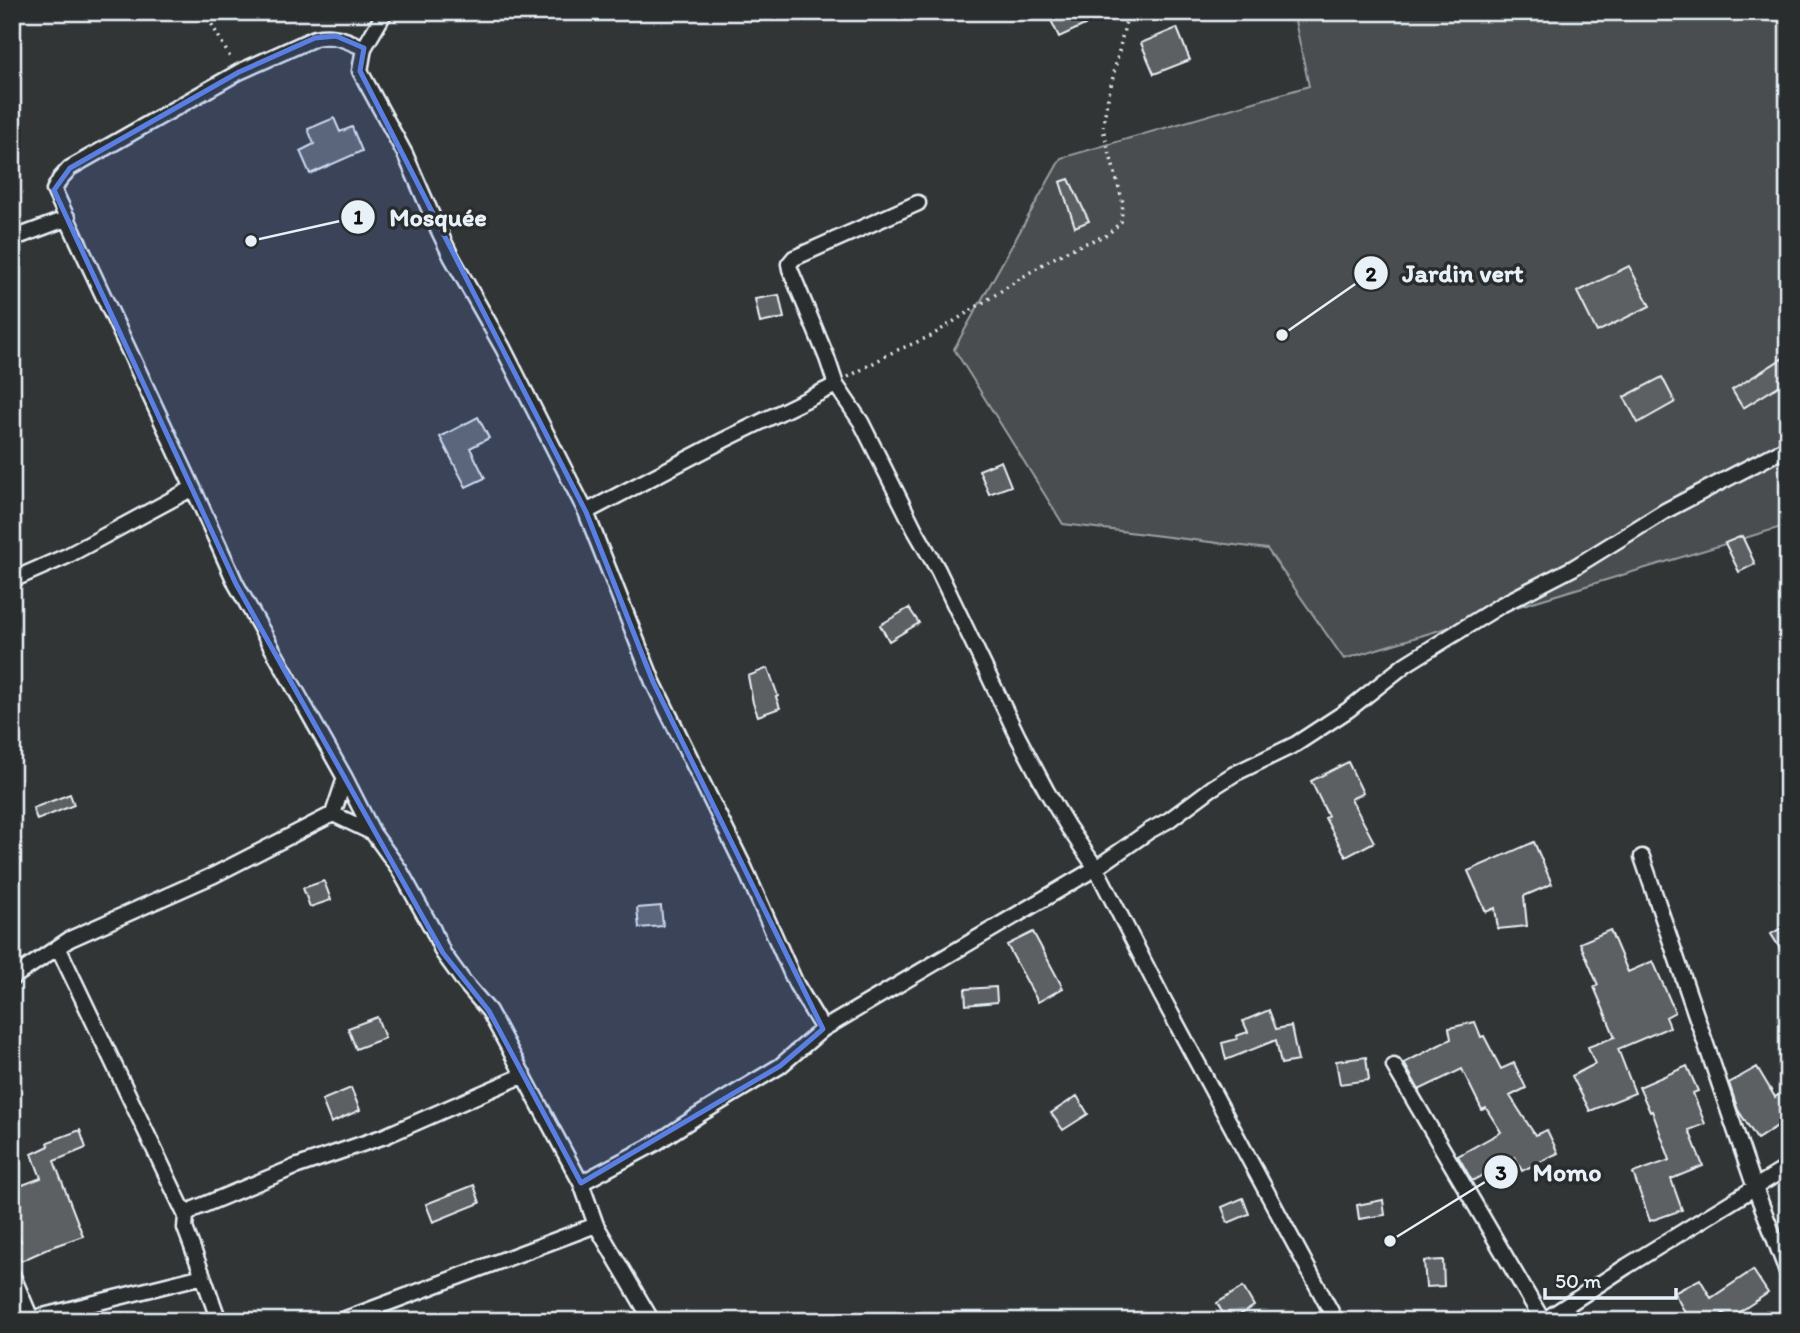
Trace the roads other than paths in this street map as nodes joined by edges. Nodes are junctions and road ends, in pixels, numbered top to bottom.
1 (385, 12) edge
2 (364, 48) junction
3 (918, 203) dead end
4 (68, 218) junction
5 (12, 239) edge
6 (836, 385) junction
7 (1788, 447) edge
8 (193, 488) junction
9 (586, 512) junction
10 (12, 580) edge
11 (345, 778) junction
12 (333, 814) junction
13 (373, 833) junction
14 (1642, 857) dead end
15 (1096, 868) junction
16 (58, 947) junction
17 (12, 978) edge
18 (823, 1029) junction
19 (1394, 1066) dead end
20 (524, 1075) junction
21 (1788, 1167) edge
22 (581, 1183) junction
23 (1755, 1188) junction
24 (186, 1216) junction
25 (596, 1224) junction
26 (12, 1274) edge
27 (1788, 1274) edge
28 (203, 1276) junction
29 (32, 1320) edge
30 (219, 1321) edge
31 (340, 1321) edge
32 (652, 1321) edge
33 (1336, 1321) edge
34 (1543, 1321) edge

1 - 2 street
2 - 4 street
2 - 9 street
3 - 6 street
4 - 5 street
4 - 8 street
6 - 9 street
6 - 15 street
7 - 15 street
8 - 10 street
8 - 11 street
9 - 18 street
11 - 12 street
11 - 13 street
12 - 13 street
12 - 16 street
13 - 20 street
14 - 23 street
15 - 18 street
15 - 33 street
16 - 17 street
16 - 24 street
18 - 22 street
19 - 34 street
20 - 22 street
20 - 24 street
21 - 23 street
22 - 25 street
23 - 27 street
23 - 34 street
24 - 28 street
25 - 31 street
25 - 32 street
26 - 29 street
28 - 29 street
28 - 30 street

